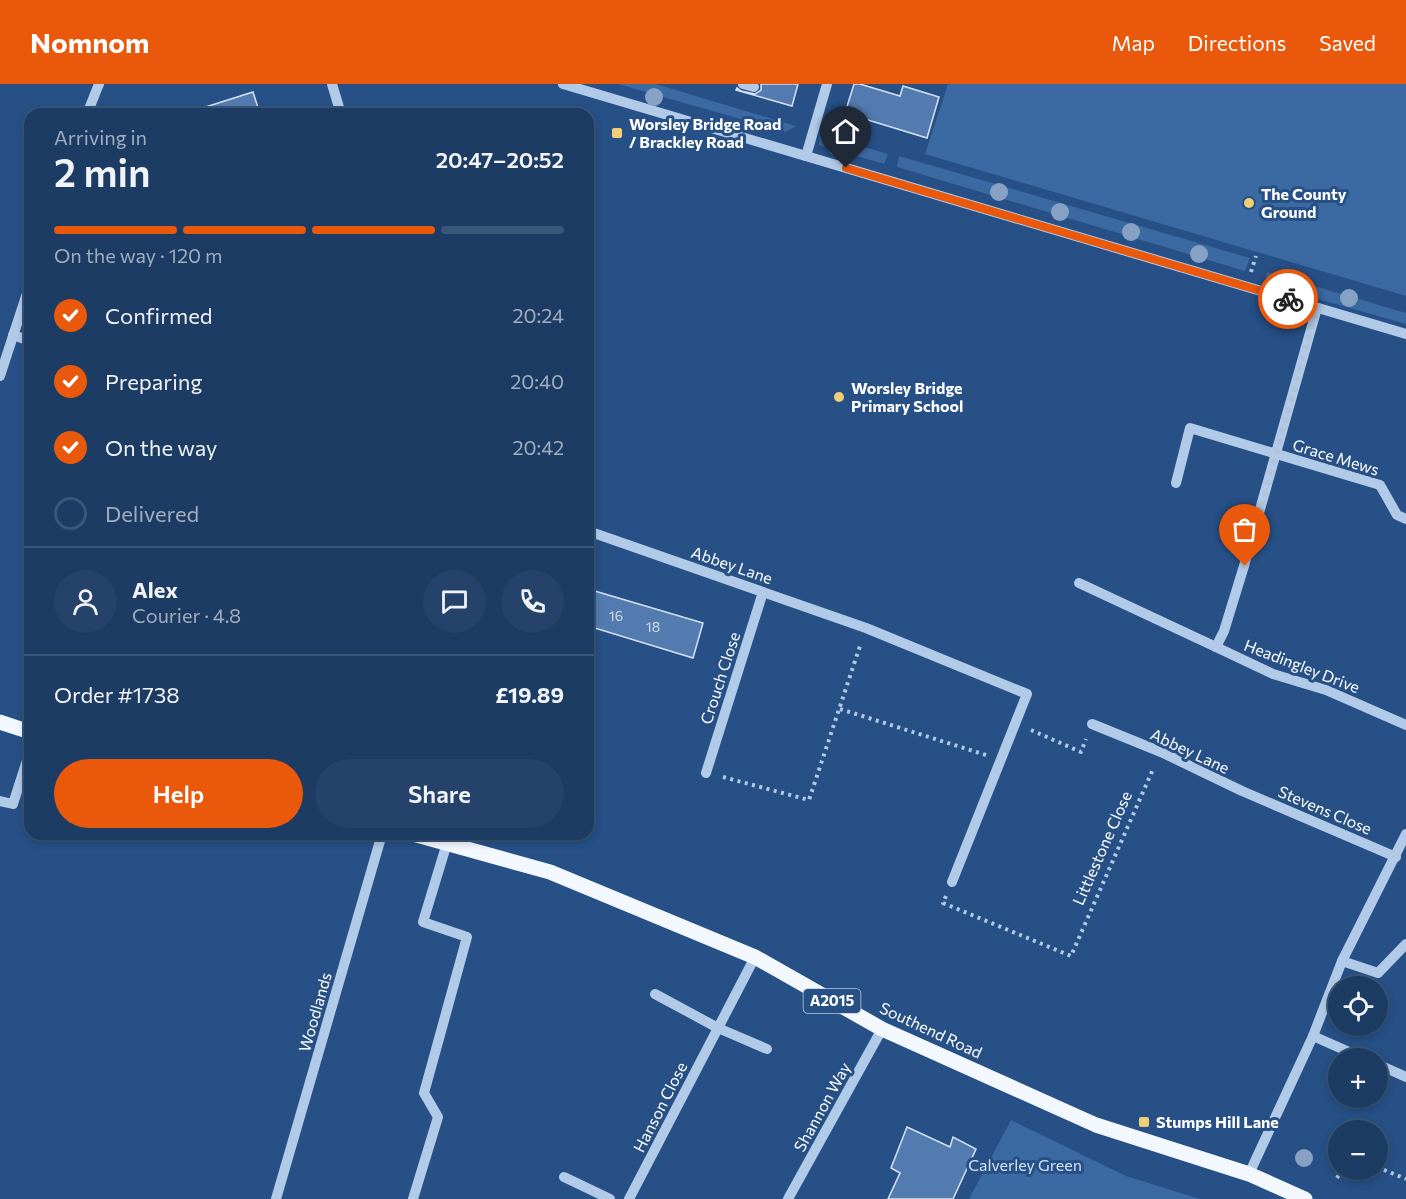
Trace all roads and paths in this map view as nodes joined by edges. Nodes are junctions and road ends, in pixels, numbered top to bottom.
1 (99, 84) edge
2 (332, 84) edge
3 (563, 84) edge
4 (827, 84) edge
5 (89, 108) edge
6 (339, 108) edge
7 (806, 156) junction
8 (1256, 256) dead end
9 (1250, 273) dead end
10 (24, 302) edge
11 (1317, 308) junction
12 (1406, 334) edge
13 (13, 335) junction
14 (24, 339) edge
15 (0, 375) edge
16 (1275, 454) junction
17 (1176, 483) dead end
18 (1406, 519) edge
19 (594, 533) edge
20 (1079, 583) dead end
21 (764, 592) junction
22 (866, 628) junction
23 (1216, 647) junction
24 (840, 709) junction
25 (0, 722) edge
26 (1015, 723) junction
27 (1092, 724) joint
28 (1406, 725) edge
29 (24, 730) edge
30 (1161, 752) junction
31 (1001, 759) junction
32 (24, 770) edge
33 (706, 773) joint
34 (1242, 791) joint
35 (0, 801) edge
36 (1406, 834) edge
37 (380, 840) edge
38 (436, 840) edge
39 (447, 843) junction
40 (1396, 857) junction
41 (952, 882) joint
42 (1406, 944) edge
43 (755, 957) junction
44 (1342, 960) junction
45 (655, 994) dead end
46 (718, 1028) junction
47 (882, 1029) junction
48 (1313, 1036) junction
49 (1340, 1048) edge
50 (767, 1049) dead end
51 (1388, 1069) edge
52 (1406, 1077) edge
53 (1388, 1172) edge
54 (1249, 1174) junction
55 (564, 1177) dead end
56 (1406, 1179) edge
57 (276, 1199) edge
58 (413, 1199) edge
59 (610, 1199) edge
60 (629, 1199) edge
61 (788, 1199) edge
62 (1305, 1199) edge

1 - 5 street
2 - 6 street
3 - 7 street
4 - 7 street
7 - 11 street
8 - 9 path
10 - 13 street
11 - 12 street
11 - 16 street, Headingley Drive
13 - 14 street
13 - 15 street
16 - 17 street, Grace Mews
16 - 18 street, Grace Mews
16 - 23 street, Headingley Drive
19 - 21 street, Abbey Lane
20 - 23 street
21 - 22 street, Abbey Lane
21 - 33 street, Crouch Close
22 - 24 path
22 - 26 street, Abbey Lane
23 - 28 street, Headingley Drive
24 - 31 path
24 - 33 path
25 - 29 main road
26 - 27 path
26 - 31 street
27 - 30 street, Abbey Lane
30 - 34 street, Abbey Lane
30 - 41 path, Littlestone Close
31 - 41 street
32 - 35 street
34 - 40 street, Stevens Close
36 - 40 street
37 - 57 street, Woodlands
38 - 39 main road, Southend Road / A2015
39 - 43 main road, Southend Road / A2015
39 - 58 street
40 - 44 street
42 - 44 street
43 - 46 street, Hanson Close
43 - 47 main road, Southend Road / A2015
44 - 48 street
45 - 46 street
46 - 50 street
46 - 60 street, Hanson Close
47 - 54 main road, Southend Road / A2015
47 - 61 street, Shannon Way
48 - 49 street
48 - 54 street
51 - 52 street
53 - 56 path
54 - 62 main road, Southend Road / A2015
55 - 59 street

